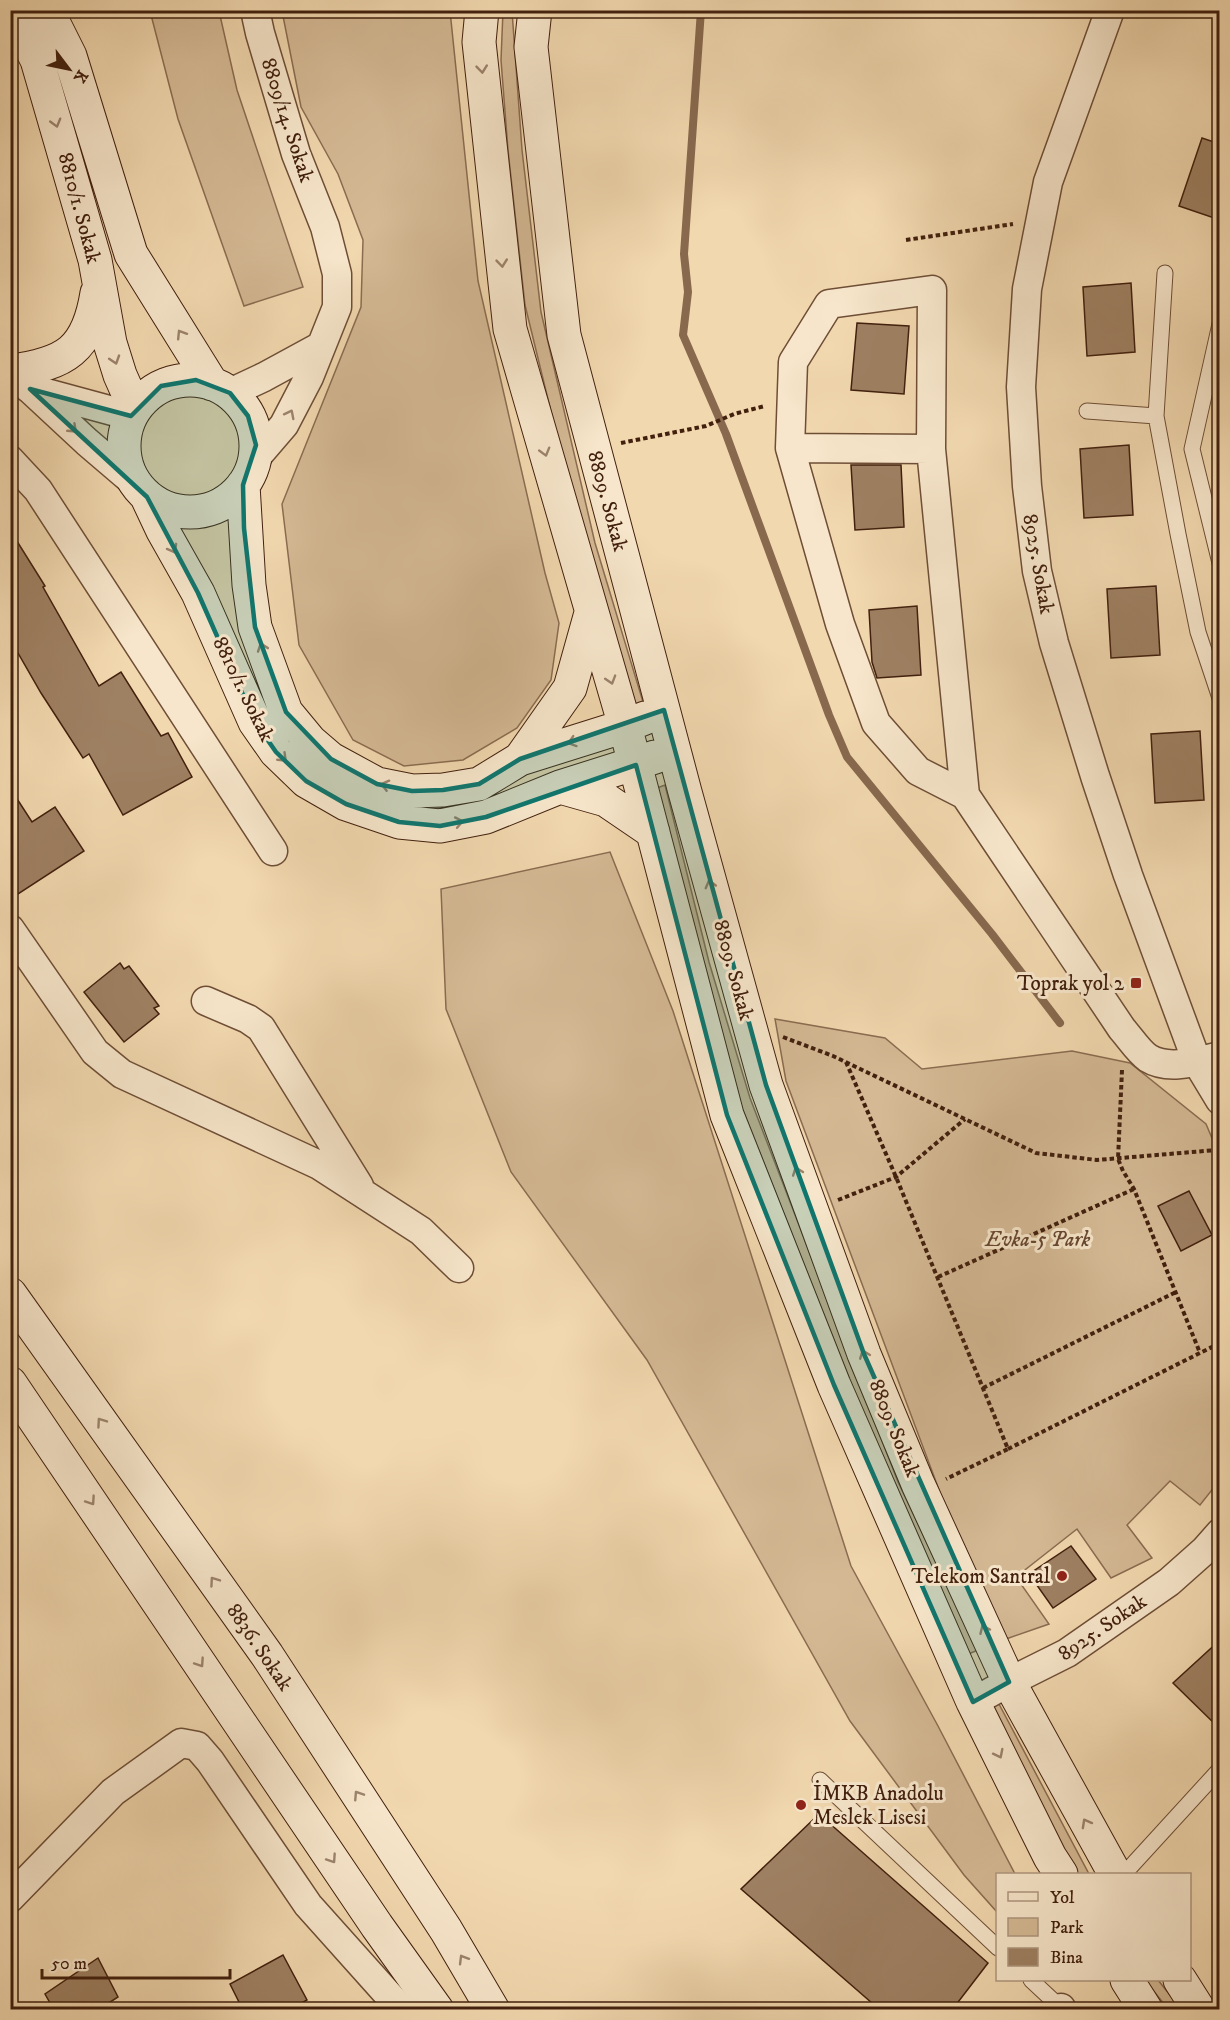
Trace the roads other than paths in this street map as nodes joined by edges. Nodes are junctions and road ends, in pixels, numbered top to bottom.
1 (12, 10) edge
2 (47, 10) edge
3 (255, 10) edge
4 (482, 10) edge
5 (535, 10) edge
6 (1110, 10) edge
7 (1165, 273) dead end
8 (99, 282) junction
9 (1220, 324) edge
10 (321, 346) junction
11 (17, 378) edge
12 (221, 388) junction
13 (1087, 411) dead end
14 (133, 412) junction
15 (1156, 416) junction
16 (790, 448) junction
17 (931, 449) junction
18 (10, 460) edge
19 (249, 472) junction
20 (141, 490) junction
21 (1220, 563) edge
22 (591, 613) junction
23 (1220, 698) edge
24 (664, 710) junction
25 (625, 726) junction
26 (674, 750) junction
27 (520, 759) junction
28 (636, 765) junction
29 (560, 788) junction
30 (965, 795) junction
31 (653, 832) junction
32 (273, 851) dead end
33 (10, 929) edge
34 (206, 1001) dead end
35 (1208, 1059) edge
36 (1220, 1100) edge
37 (363, 1193) junction
38 (459, 1268) dead end
39 (10, 1294) edge
40 (11, 1386) edge
41 (1220, 1533) edge
42 (1009, 1682) junction
43 (973, 1702) junction
44 (1220, 1769) edge
45 (820, 1780) dead end
46 (1060, 1873) edge
47 (1114, 1873) edge
48 (1126, 1873) edge
49 (10, 1898) edge
50 (996, 1946) edge
51 (1032, 1981) edge
52 (1128, 1981) edge
53 (1181, 1981) edge
54 (1061, 2009) edge
55 (402, 2010) edge
56 (437, 2010) edge
57 (493, 2010) edge
58 (1146, 2010) edge
59 (1199, 2010) edge

1 -> 8 street, 8810/1. Sokak
12 -> 2 street, 8810/1. Sokak
3 - 10 street, 8809/14. Sokak
4 -> 22 street, 8809. Sokak
5 - 24 street, 8809. Sokak
6 - 35 street, 8925. Sokak
7 - 15 lane
8 - 11 street
8 -> 14 street, 8810/1. Sokak
9 - 21 lane
10 - 12 street
19 -> 10 street, 8809/14. Sokak
11 - 14 street
11 -> 20 street
12 - 14 street
12 - 19 street
13 - 15 lane
14 - 20 street
15 - 23 lane
16 - 17 street
16 - 17 street
16 - 30 street
17 - 30 street
18 - 32 street
19 - 20 street
27 -> 19 street, 8810/1. Sokak
20 -> 29 street, 8810/1. Sokak
22 -> 25 street, 8809. Sokak
22 - 27 street
24 - 25 street, 8810/1. Sokak
24 - 26 street, 8809. Sokak
25 -> 27 street, 8810/1. Sokak
25 - 28 street, 8809. Sokak
26 - 28 street, 8810/1. Sokak
42 -> 26 street, 8809. Sokak
28 - 29 street, 8810/1. Sokak
28 - 31 street, 8809. Sokak
29 - 31 street
30 - 35 street
31 - 43 street, 8809. Sokak
33 - 37 street
34 - 37 street
35 - 36 street, 8925. Sokak
37 - 38 street
57 -> 39 street, 8836. Sokak
40 -> 56 street
41 - 42 street, 8925. Sokak
42 - 43 street, 8925. Sokak
47 -> 42 street, 8809. Sokak
43 -> 46 street, 8809. Sokak
44 - 48 lane
45 - 50 lane
49 - 55 street
51 - 54 lane
52 - 58 street
53 - 59 street

